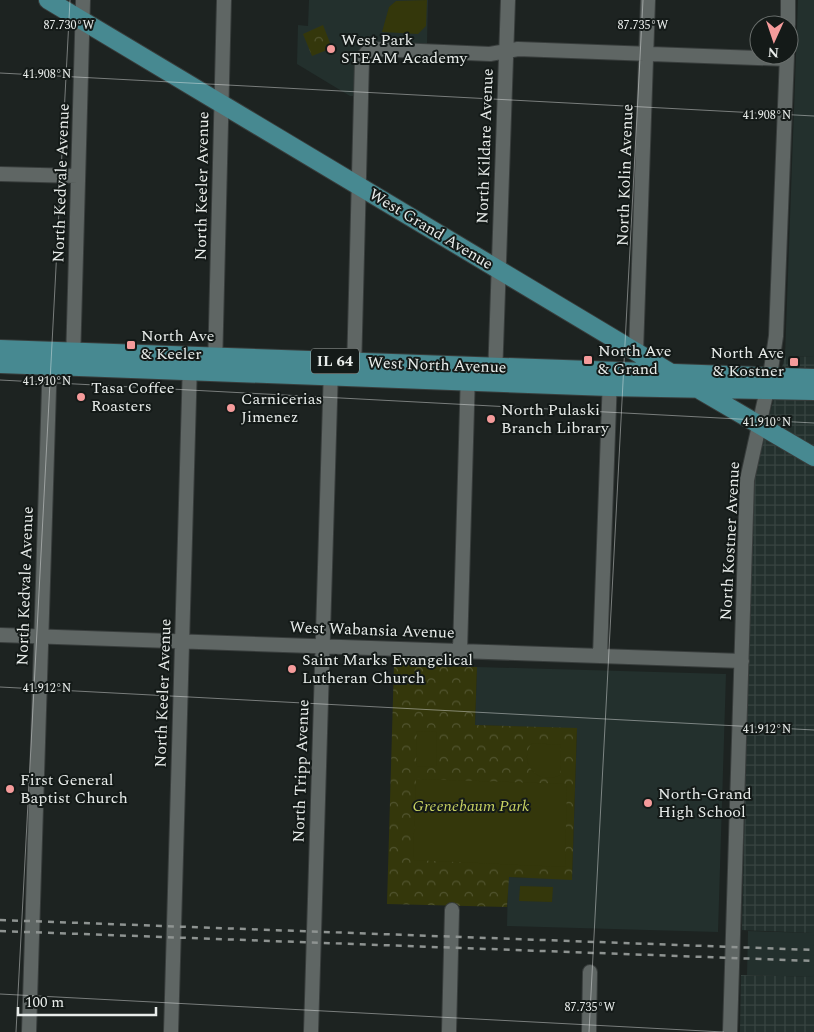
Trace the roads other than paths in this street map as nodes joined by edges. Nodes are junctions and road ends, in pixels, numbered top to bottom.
1 (48, 0) edge
2 (83, 0) edge
3 (224, 0) edge
4 (508, 0) edge
5 (648, 0) edge
6 (788, 0) edge
7 (788, 15) edge
8 (83, 21) junction
9 (506, 51) junction
10 (646, 54) junction
11 (749, 56) edge
12 (786, 65) edge
13 (222, 104) junction
14 (0, 174) edge
15 (78, 176) junction
16 (360, 187) junction
17 (499, 270) junction
18 (0, 350) edge
19 (636, 352) junction
20 (50, 359) junction
21 (73, 360) junction
22 (0, 364) edge
23 (190, 364) junction
24 (215, 365) junction
25 (331, 369) junction
26 (354, 369) junction
27 (670, 372) junction
28 (468, 374) junction
29 (496, 375) junction
30 (814, 378) edge
31 (610, 379) junction
32 (769, 383) junction
33 (698, 389) junction
34 (814, 391) edge
35 (758, 424) junction
36 (814, 457) edge
37 (0, 635) edge
38 (41, 637) junction
39 (182, 642) junction
40 (322, 646) junction
41 (460, 651) junction
42 (600, 656) junction
43 (742, 661) junction
44 (452, 910) dead end
45 (590, 972) dead end
46 (30, 1032) edge
47 (171, 1032) edge
48 (311, 1032) edge
49 (449, 1032) edge
50 (589, 1032) edge
51 (730, 1032) edge

1 - 8 main road, West Grand Avenue
2 - 8 street, North Kedvale Avenue
3 - 13 street, North Keeler Avenue
4 - 9 street, North Kildare Avenue
5 - 10 street, North Kolin Avenue
6 - 7 street
8 - 13 main road, West Grand Avenue
8 - 15 street, North Kedvale Avenue
9 - 10 street
9 - 16 street
9 - 17 street, North Kildare Avenue
10 - 11 street
10 - 19 street, North Kolin Avenue
12 - 32 street, North Kostner Avenue
13 - 16 main road, West Grand Avenue
13 - 24 street, North Keeler Avenue
14 - 15 street
15 - 21 street, North Kedvale Avenue
16 - 17 main road, West Grand Avenue
16 - 26 street
17 - 19 main road, West Grand Avenue
17 - 29 street, North Kildare Avenue
18 - 20 main road, West North Avenue / IL 64
19 - 27 main road, West Grand Avenue
20 - 21 main road, West North Avenue / IL 64
20 - 22 main road, West North Avenue / IL 64
20 - 38 street, North Kedvale Avenue
21 - 23 main road, West North Avenue / IL 64
23 - 24 main road, West North Avenue / IL 64
23 - 39 street, North Keeler Avenue
24 - 25 main road, West North Avenue / IL 64
25 - 26 main road, West North Avenue / IL 64
25 - 40 street, North Tripp Avenue
26 - 28 main road, West North Avenue / IL 64
27 - 31 main road, West North Avenue / IL 64
27 - 32 main road, West North Avenue / IL 64
27 - 33 main road, West Grand Avenue
28 - 29 main road, West North Avenue / IL 64
28 - 41 street
29 - 31 main road, West North Avenue / IL 64
30 - 32 main road, West North Avenue / IL 64
31 - 33 main road, West North Avenue / IL 64
31 - 42 street
32 - 33 main road, West North Avenue / IL 64
32 - 34 main road, West North Avenue / IL 64
32 - 35 street, North Kostner Avenue
33 - 35 main road, West Grand Avenue
35 - 36 main road, West Grand Avenue
35 - 43 street, North Kostner Avenue
37 - 38 street, West Wabansia Avenue
38 - 39 street, West Wabansia Avenue
38 - 46 street, North Kedvale Avenue
39 - 40 street, West Wabansia Avenue
39 - 47 street, North Keeler Avenue
40 - 41 street, West Wabansia Avenue
40 - 48 street, North Tripp Avenue
41 - 42 street, West Wabansia Avenue
42 - 43 street, West Wabansia Avenue
43 - 51 street, North Kostner Avenue
44 - 49 street
45 - 50 street

